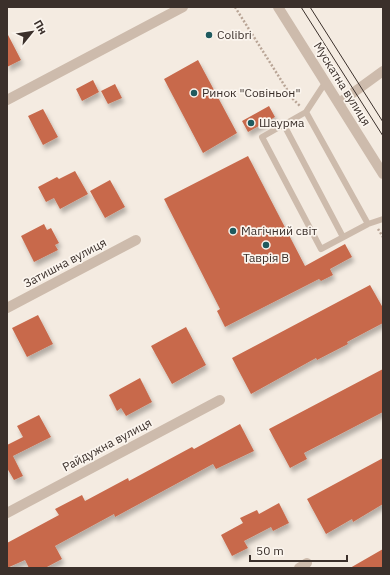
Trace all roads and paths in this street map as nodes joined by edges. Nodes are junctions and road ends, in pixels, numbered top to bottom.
1 (183, 7) edge
2 (235, 7) edge
3 (278, 7) edge
4 (383, 71) edge
5 (325, 82) junction
6 (7, 100) edge
7 (339, 103) junction
8 (306, 112) junction
9 (284, 126) junction
10 (383, 174) edge
11 (383, 219) edge
12 (368, 224) junction
13 (343, 237) junction
14 (136, 240) dead end
15 (7, 308) edge
16 (220, 400) dead end
17 (7, 513) edge

1 - 6 street
2 - 8 path
3 - 5 street, Мускатна вулиця
4 - 7 street
5 - 7 street, Мускатна вулиця
5 - 8 lane
7 - 10 street, Мускатна вулиця
8 - 9 lane
8 - 12 lane
9 - 13 lane
9 - 13 lane
11 - 12 lane
12 - 13 lane
14 - 15 street, Затишна вулиця
16 - 17 street, Райдужна вулиця

